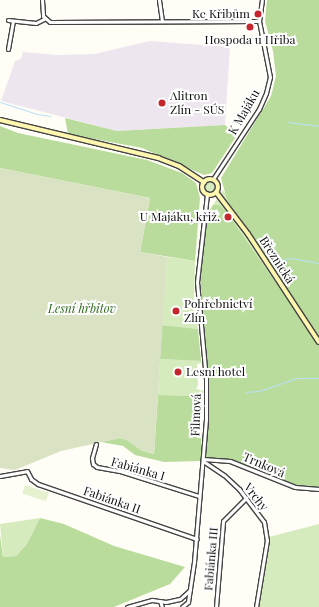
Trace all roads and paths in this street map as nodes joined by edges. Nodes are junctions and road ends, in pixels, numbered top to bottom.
1 (42, 0) edge
2 (159, 0) edge
3 (262, 0) edge
4 (44, 19) junction
5 (8, 20) dead end
6 (13, 21) junction
7 (162, 21) junction
8 (259, 21) junction
9 (8, 49) dead end
10 (0, 120) edge
11 (213, 179) junction
12 (204, 182) junction
13 (216, 192) junction
14 (207, 194) junction
15 (319, 342) edge
16 (96, 444) dead end
17 (203, 460) junction
18 (0, 476) edge
19 (319, 489) edge
20 (199, 496) junction
21 (246, 498) junction
22 (197, 539) junction
23 (190, 590) junction
24 (160, 601) junction
25 (126, 607) edge
26 (162, 607) edge
27 (182, 607) edge
28 (216, 607) edge
29 (256, 607) edge

1 - 4 street
2 - 7 street
3 - 8 street, K Majáku
4 - 6 street
4 - 7 street
5 - 6 street
6 - 9 street
7 - 8 street
8 - 11 street, K Majáku
10 - 12 main road
11 - 12 main road
11 - 13 main road, Březnická
12 - 14 main road
13 - 14 main road
13 - 15 main road, Březnická
14 - 17 street, Filmová
16 - 20 street, Fabiánka I
17 - 19 street, Trnková
17 - 20 street, Filmová
17 - 21 street, Vrchy
18 - 22 street, Fabiánka II
20 - 22 street, Filmová
21 - 28 street, Fabiánka III
21 - 29 street, Vrchy
22 - 23 street, Filmová
23 - 24 street
23 - 27 street, Filmová
24 - 25 street
24 - 26 street

